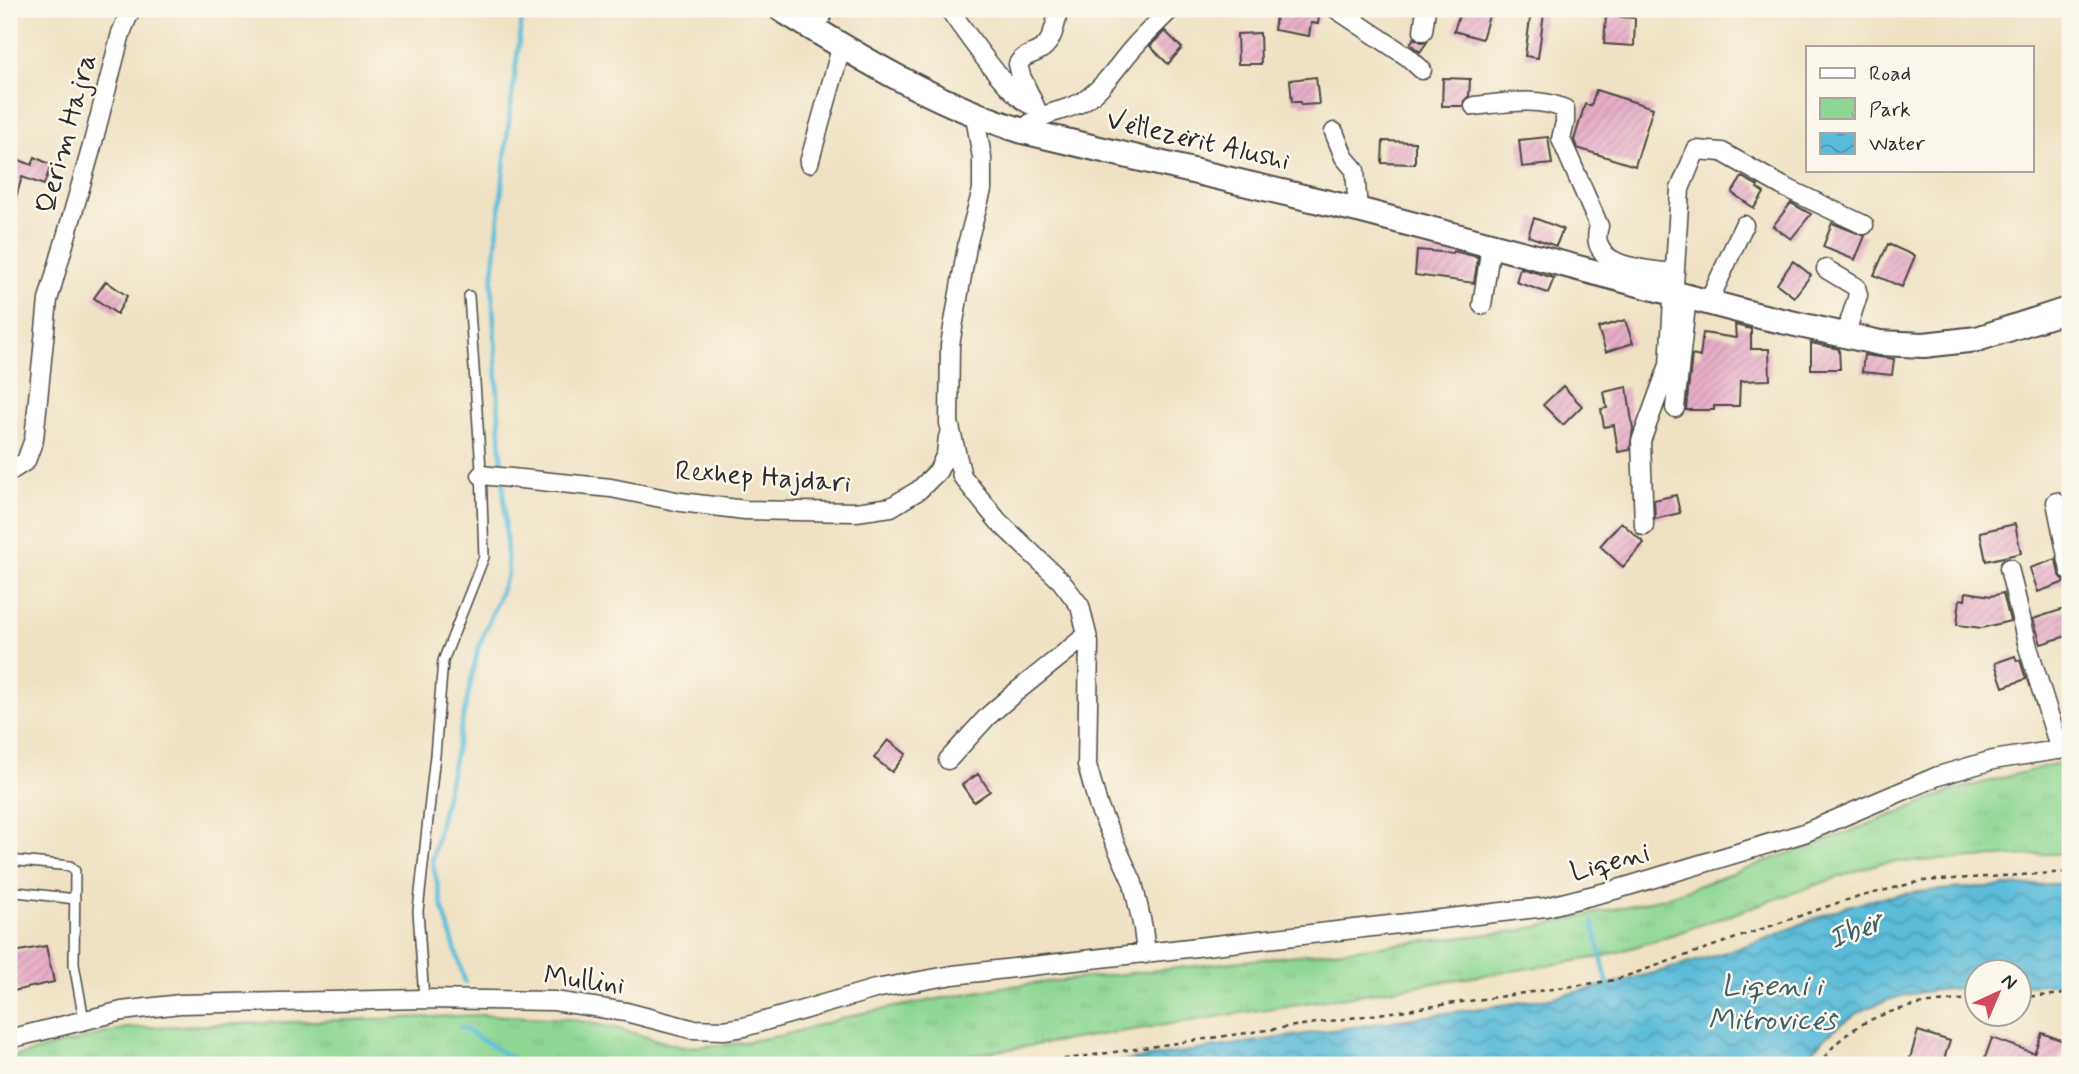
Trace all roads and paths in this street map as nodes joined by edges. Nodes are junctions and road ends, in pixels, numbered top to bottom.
1 (131, 9) edge
2 (781, 9) edge
3 (949, 9) edge
4 (1059, 9) edge
5 (1171, 9) edge
6 (1336, 9) edge
7 (1426, 9) edge
8 (820, 19) edge
9 (1423, 31) dead end
10 (842, 45) junction
11 (1422, 70) dead end
12 (1474, 106) dead end
13 (975, 116) junction
14 (1033, 118) junction
15 (1334, 132) dead end
16 (808, 163) dead end
17 (1358, 210) junction
18 (1744, 225) dead end
19 (1864, 225) dead end
20 (1491, 246) junction
21 (1826, 269) dead end
22 (1686, 291) junction
23 (469, 296) dead end
24 (2070, 296) edge
25 (1482, 305) dead end
26 (2061, 313) edge
27 (1845, 335) junction
28 (1675, 408) dead end
29 (949, 423) junction
30 (9, 472) edge
31 (481, 475) junction
32 (2056, 502) dead end
33 (1644, 526) dead end
34 (2009, 568) dead end
35 (2070, 571) edge
36 (1087, 635) junction
37 (2065, 749) edge
38 (948, 760) dead end
39 (9, 860) edge
40 (2070, 872) edge
41 (9, 891) edge
42 (75, 899) junction
43 (1146, 954) junction
44 (2070, 994) edge
45 (2034, 995) edge
46 (424, 999) junction
47 (1964, 1000) edge
48 (84, 1020) junction
49 (9, 1039) edge
50 (1024, 1065) edge
51 (1818, 1065) edge

1 - 30 street, Qerim Hajra
2 - 8 main road, Vëllezërit Alushi
3 - 14 street
4 - 14 street
5 - 14 street
6 - 11 street
7 - 9 street
8 - 10 main road, Vëllezërit Alushi
10 - 13 main road, Vëllezërit Alushi
10 - 16 street
12 - 22 street, Vëllezërit Alushi
13 - 14 main road, Vëllezërit Alushi
13 - 29 street, Rexhep Hajdari
14 - 17 main road, Vëllezërit Alushi
15 - 17 street
17 - 20 main road, Vëllezërit Alushi
18 - 22 street
19 - 22 street
20 - 22 main road, Vëllezërit Alushi
20 - 25 street
21 - 27 street
22 - 27 main road, Vëllezërit Alushi
22 - 28 street
22 - 33 street
23 - 31 lane
24 - 26 street, Vëllezërit Alushi
26 - 27 main road, Vëllezërit Alushi
29 - 31 street, Rexhep Hajdari
29 - 36 street, Rexhep Hajdari
31 - 46 lane
32 - 35 street
34 - 37 street
36 - 38 street
36 - 43 street, Rexhep Hajdari
37 - 43 street, Liqeni
39 - 42 lane
40 - 50 path
41 - 42 lane
42 - 48 lane
43 - 46 street, Mullini
44 - 45 path
46 - 48 street, Mullini
47 - 51 path
48 - 49 street, Mullini

